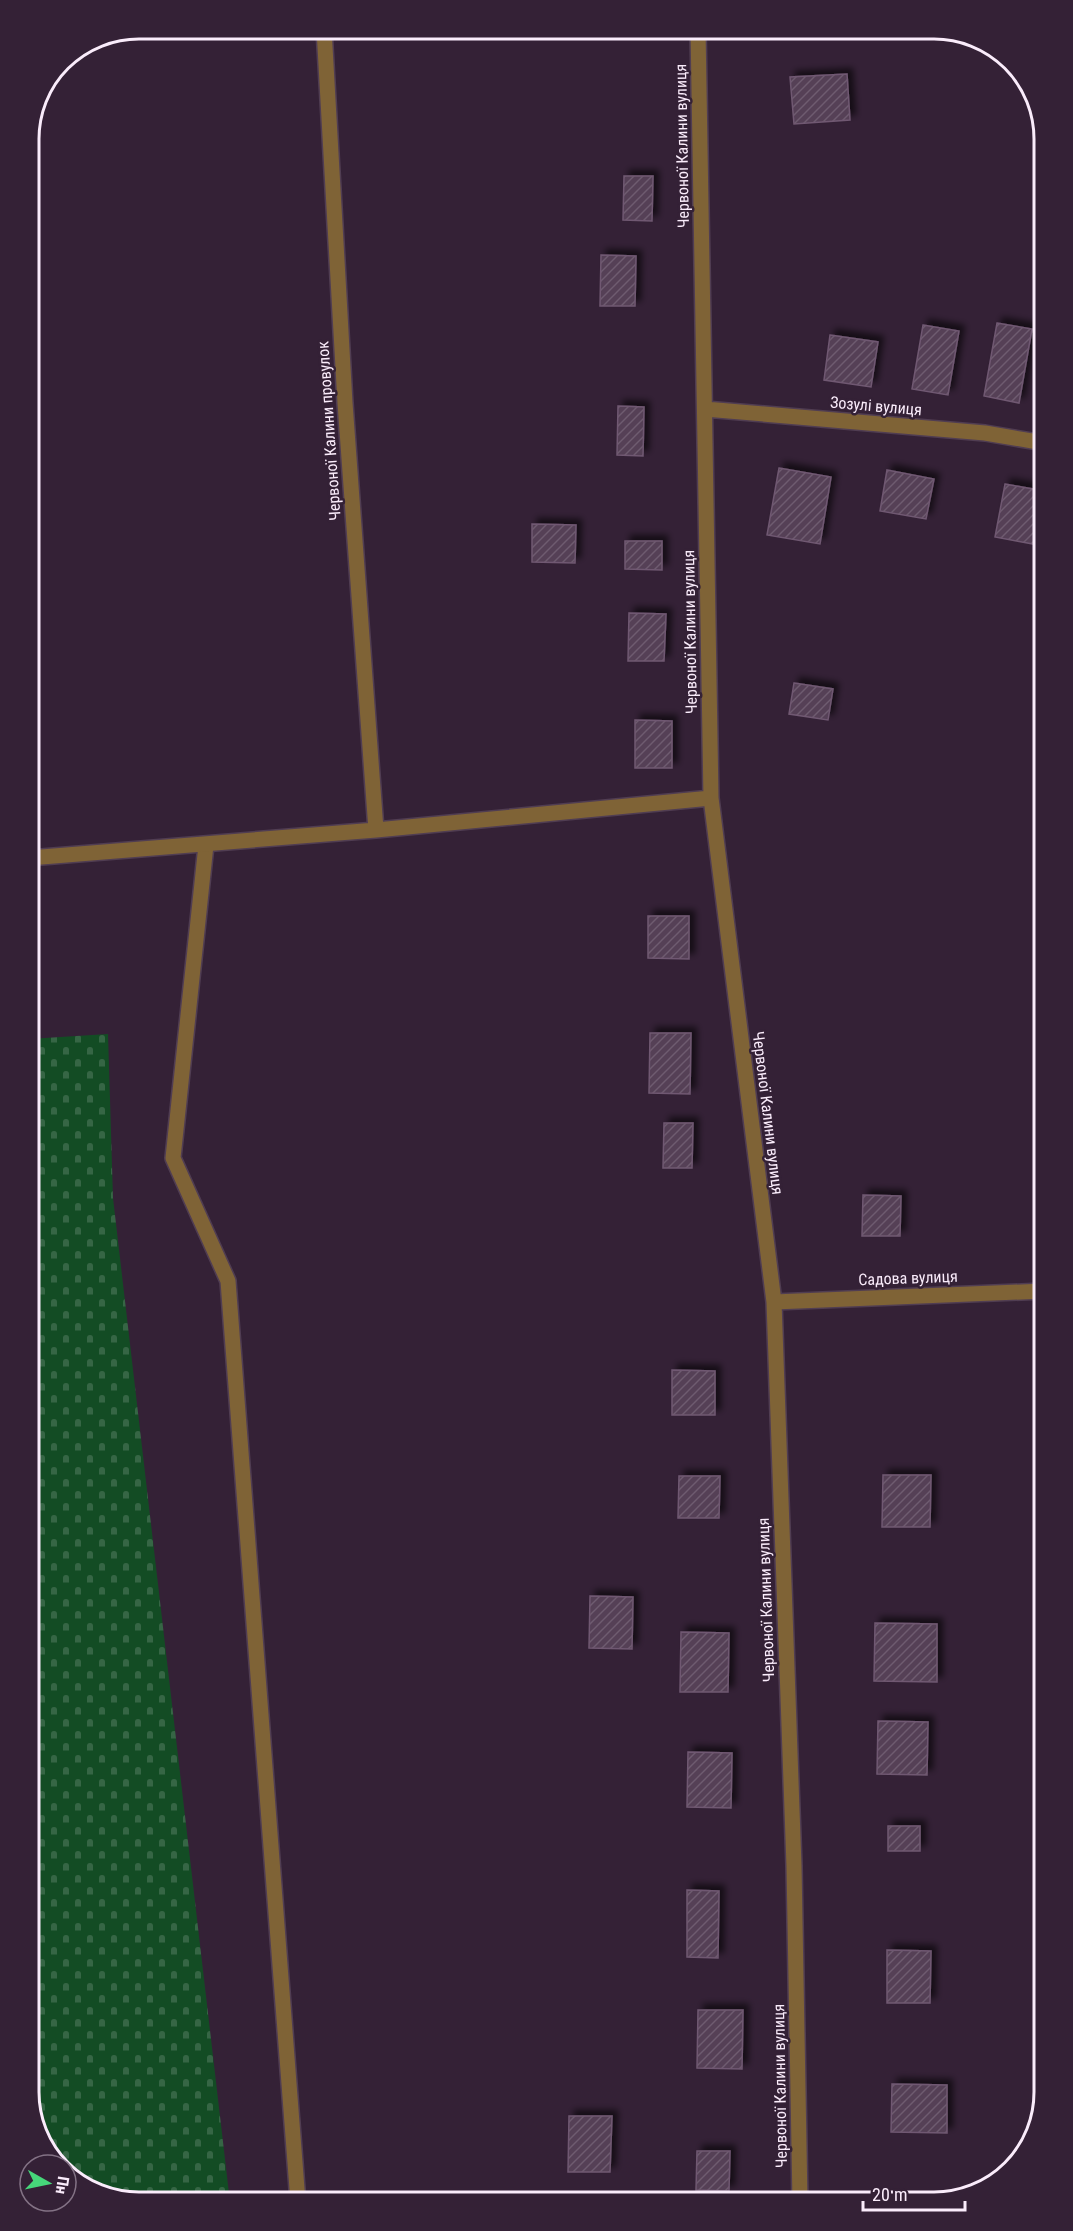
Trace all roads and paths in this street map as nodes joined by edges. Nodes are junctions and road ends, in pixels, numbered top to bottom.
1 (325, 39) edge
2 (698, 39) edge
3 (705, 410) junction
4 (1034, 441) edge
5 (711, 798) junction
6 (376, 830) junction
7 (206, 845) junction
8 (39, 857) edge
9 (1034, 1291) edge
10 (774, 1302) junction
11 (297, 2192) edge
12 (800, 2192) edge

1 - 6 street, Червоної Калини провулок
2 - 3 street, Червоної Калини вулиця
3 - 4 street, Зозулі вулиця
3 - 5 street, Червоної Калини вулиця
5 - 6 street
5 - 10 street, Червоної Калини вулиця
6 - 7 street
7 - 8 street
7 - 11 street
9 - 10 street, Садова вулиця
10 - 12 street, Червоної Калини вулиця

